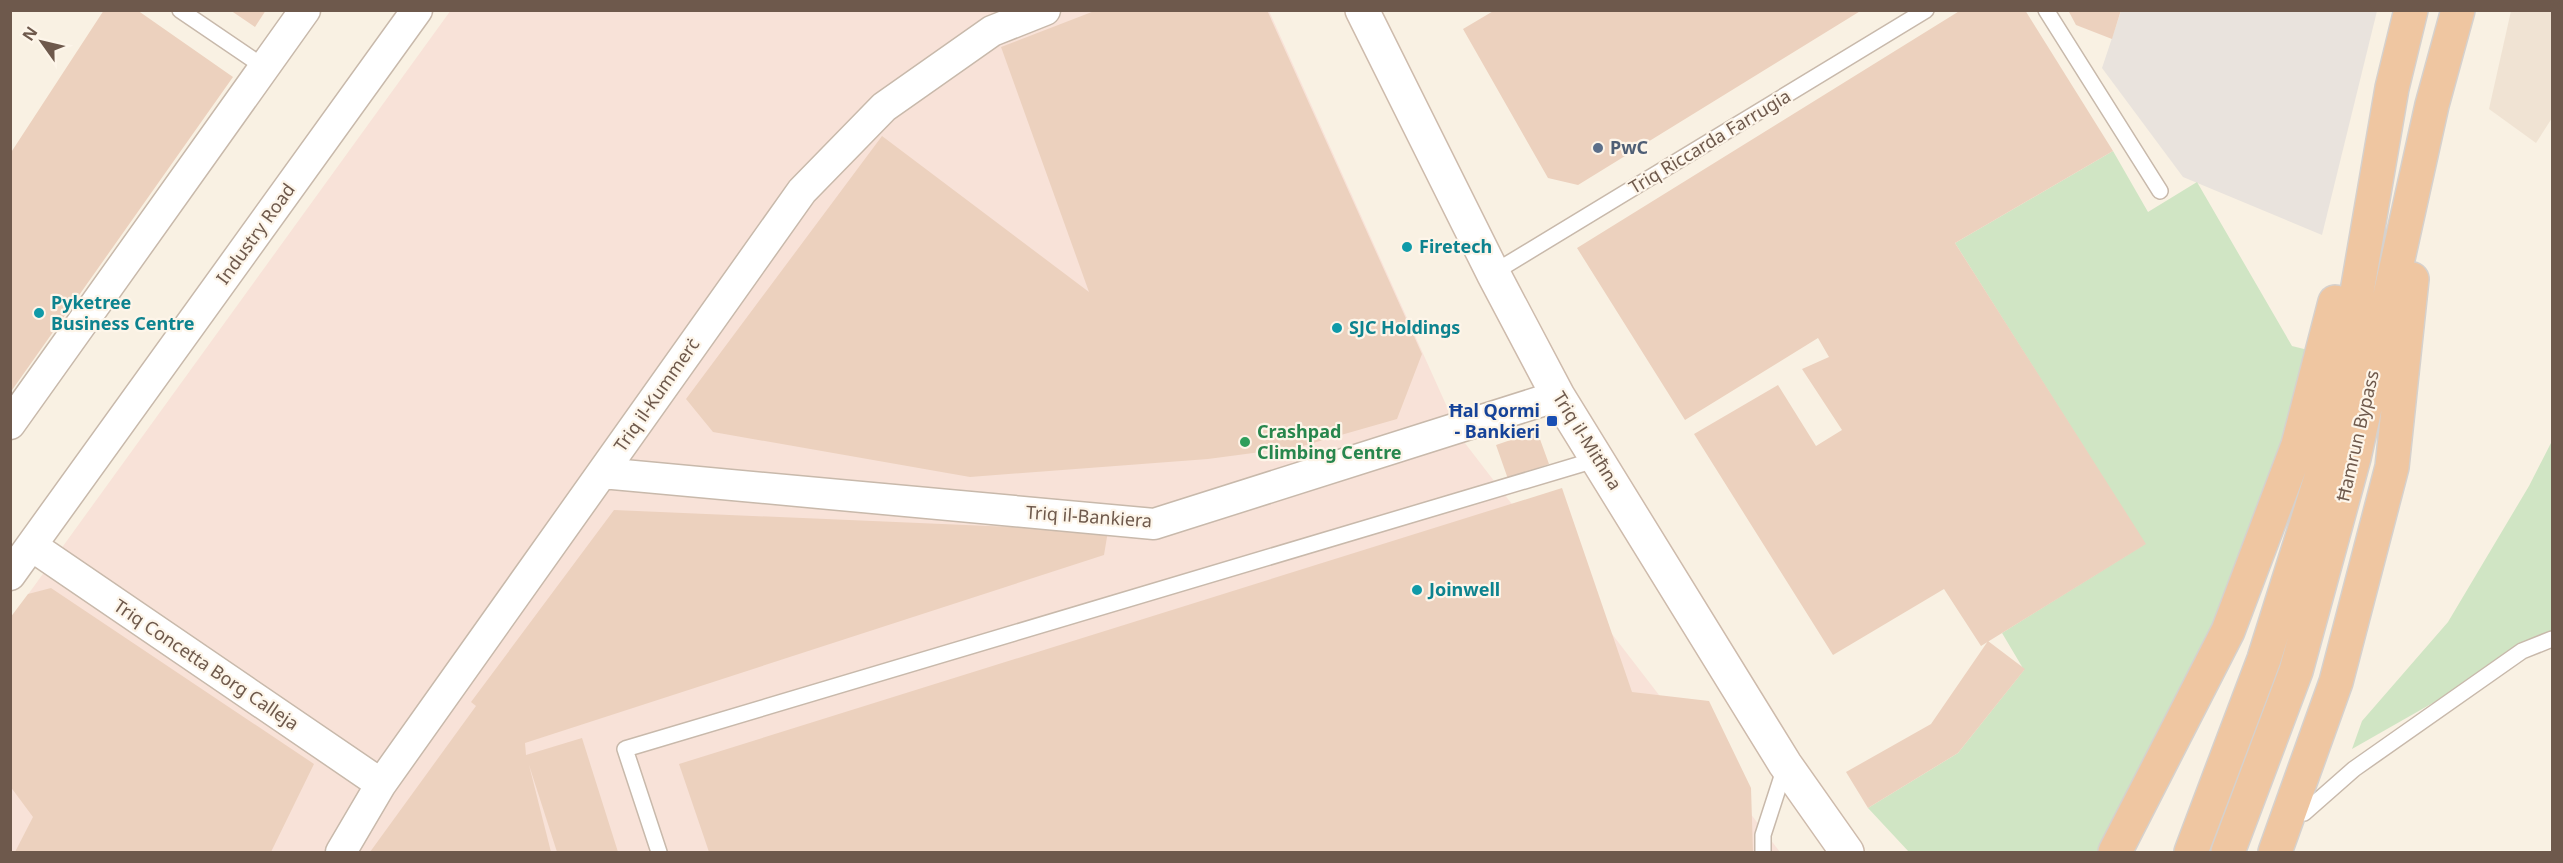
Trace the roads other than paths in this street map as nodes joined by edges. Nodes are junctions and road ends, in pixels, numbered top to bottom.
1 (180, 10) edge
2 (305, 10) edge
3 (417, 10) edge
4 (1045, 10) edge
5 (1362, 10) edge
6 (1926, 10) edge
7 (2046, 10) edge
8 (2411, 10) edge
9 (2458, 10) edge
10 (264, 67) junction
11 (2392, 88) junction
12 (2432, 105) junction
13 (2160, 191) dead end
14 (1493, 273) junction
15 (1558, 396) junction
16 (10, 424) edge
17 (1598, 459) junction
18 (602, 473) junction
19 (32, 546) junction
20 (10, 575) edge
21 (2553, 639) edge
22 (1785, 764) junction
23 (381, 784) junction
24 (2291, 807) junction
25 (341, 852) edge
26 (659, 852) edge
27 (1763, 852) edge
28 (1847, 852) edge
29 (2115, 852) edge
30 (2191, 852) edge
31 (2228, 852) edge
32 (2275, 852) edge

1 - 10 lane
2 - 10 street
3 - 19 street, Industry Road
4 - 18 street, Triq il-Kummerċ
5 - 14 main road, Triq il-Mitħna
6 - 14 lane, Triq Riccarda Farrugia
7 - 13 lane
8 - 11 highway, Ħamrun Bypass
9 - 12 highway, Ħamrun Bypass
10 - 16 street
11 - 29 highway
11 - 30 highway, Ħamrun Bypass
12 - 24 highway
12 - 31 highway, Ħamrun Bypass
14 - 15 main road, Triq il-Mitħna
15 - 17 main road, Triq il-Mitħna
15 - 18 street, Triq il-Bankiera
17 - 22 main road, Triq il-Mitħna
17 - 26 lane
18 - 23 street, Triq il-Kummerċ
19 - 20 street, Industry Road
19 - 23 street, Triq Concetta Borg Calleja
21 - 24 lane
22 - 27 lane
22 - 28 main road, Triq il-Mitħna
23 - 25 street, Triq il-Kummerċ
24 - 32 highway

